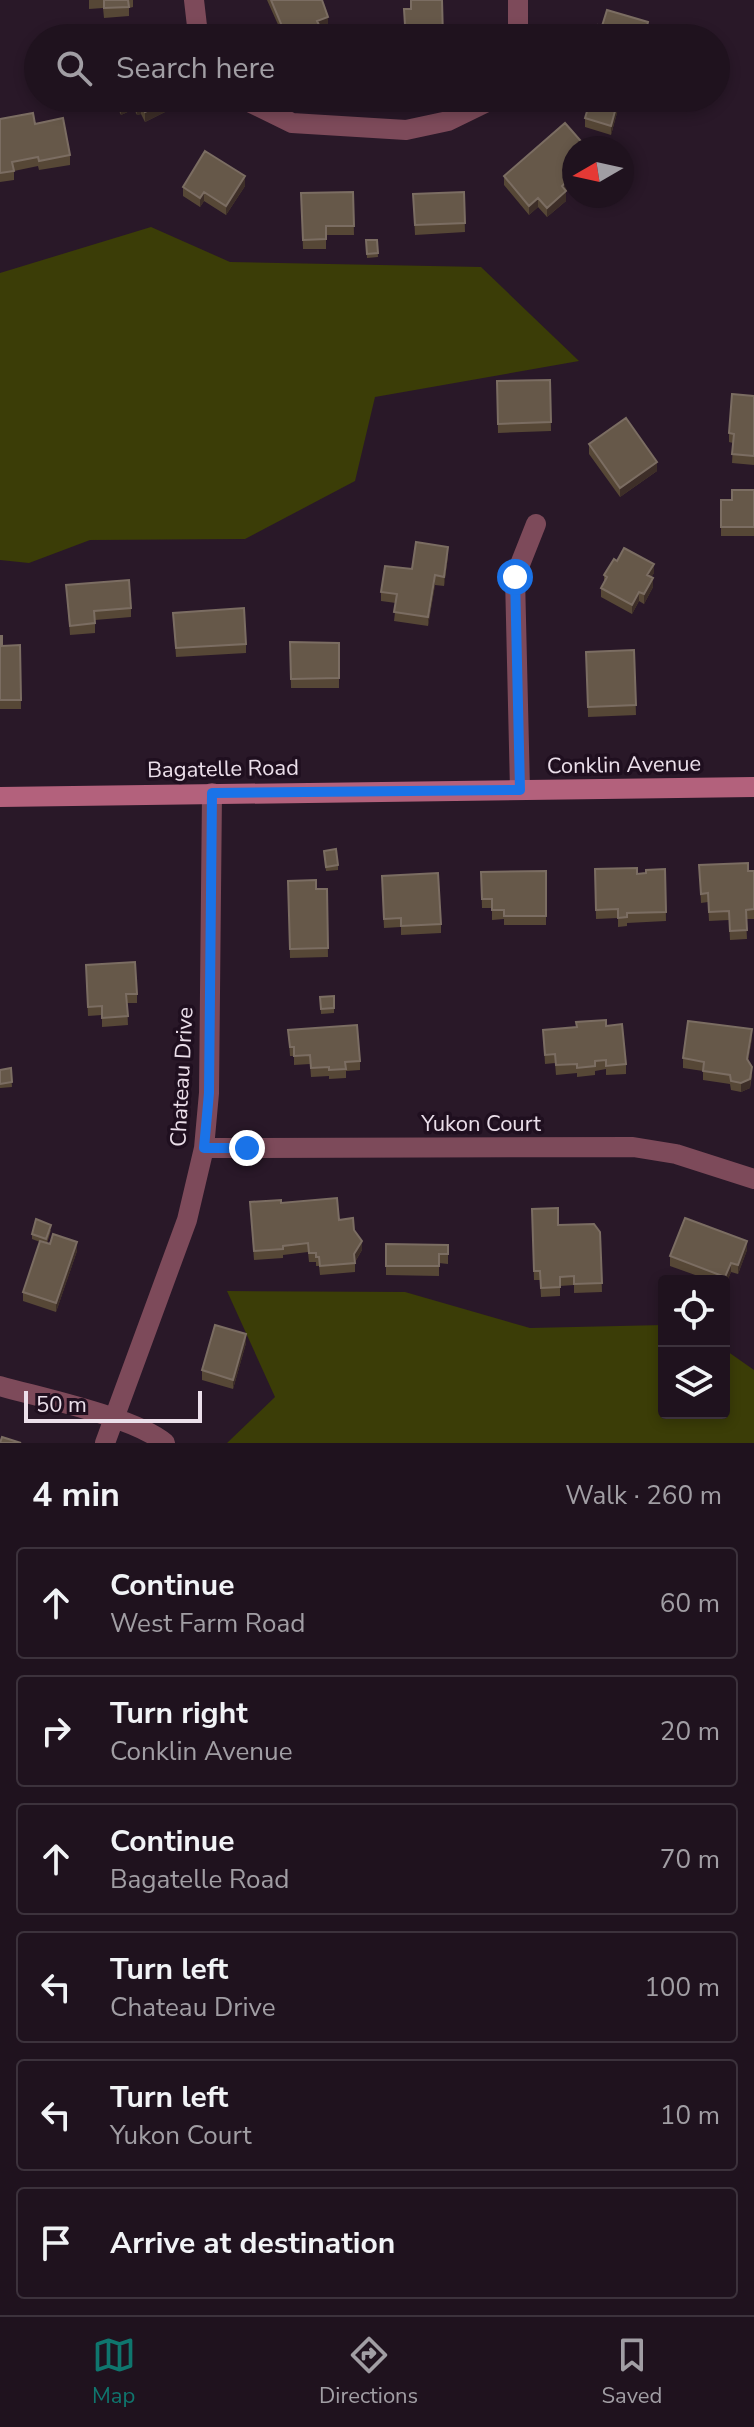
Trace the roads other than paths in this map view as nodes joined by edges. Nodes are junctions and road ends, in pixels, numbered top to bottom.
1 (194, 0) edge
2 (518, 0) edge
3 (197, 24) edge
4 (517, 24) edge
5 (269, 112) edge
6 (466, 112) edge
7 (536, 524) dead end
8 (754, 787) edge
9 (447, 790) joint
10 (520, 790) junction
11 (212, 793) junction
12 (0, 797) edge
13 (204, 1148) junction
14 (754, 1179) edge
15 (0, 1386) edge
16 (114, 1419) junction
17 (105, 1443) edge
18 (165, 1443) edge

1 - 3 street
2 - 4 street
5 - 6 street
7 - 10 street
8 - 10 street, Conklin Avenue
9 - 10 street, Conklin Avenue
9 - 11 street, Bagatelle Road
11 - 12 street, Bagatelle Road
11 - 13 street, Chateau Drive
13 - 14 street, Yukon Court
13 - 16 street, Chateau Drive
15 - 16 street
16 - 17 street, Chateau Drive
16 - 18 street

